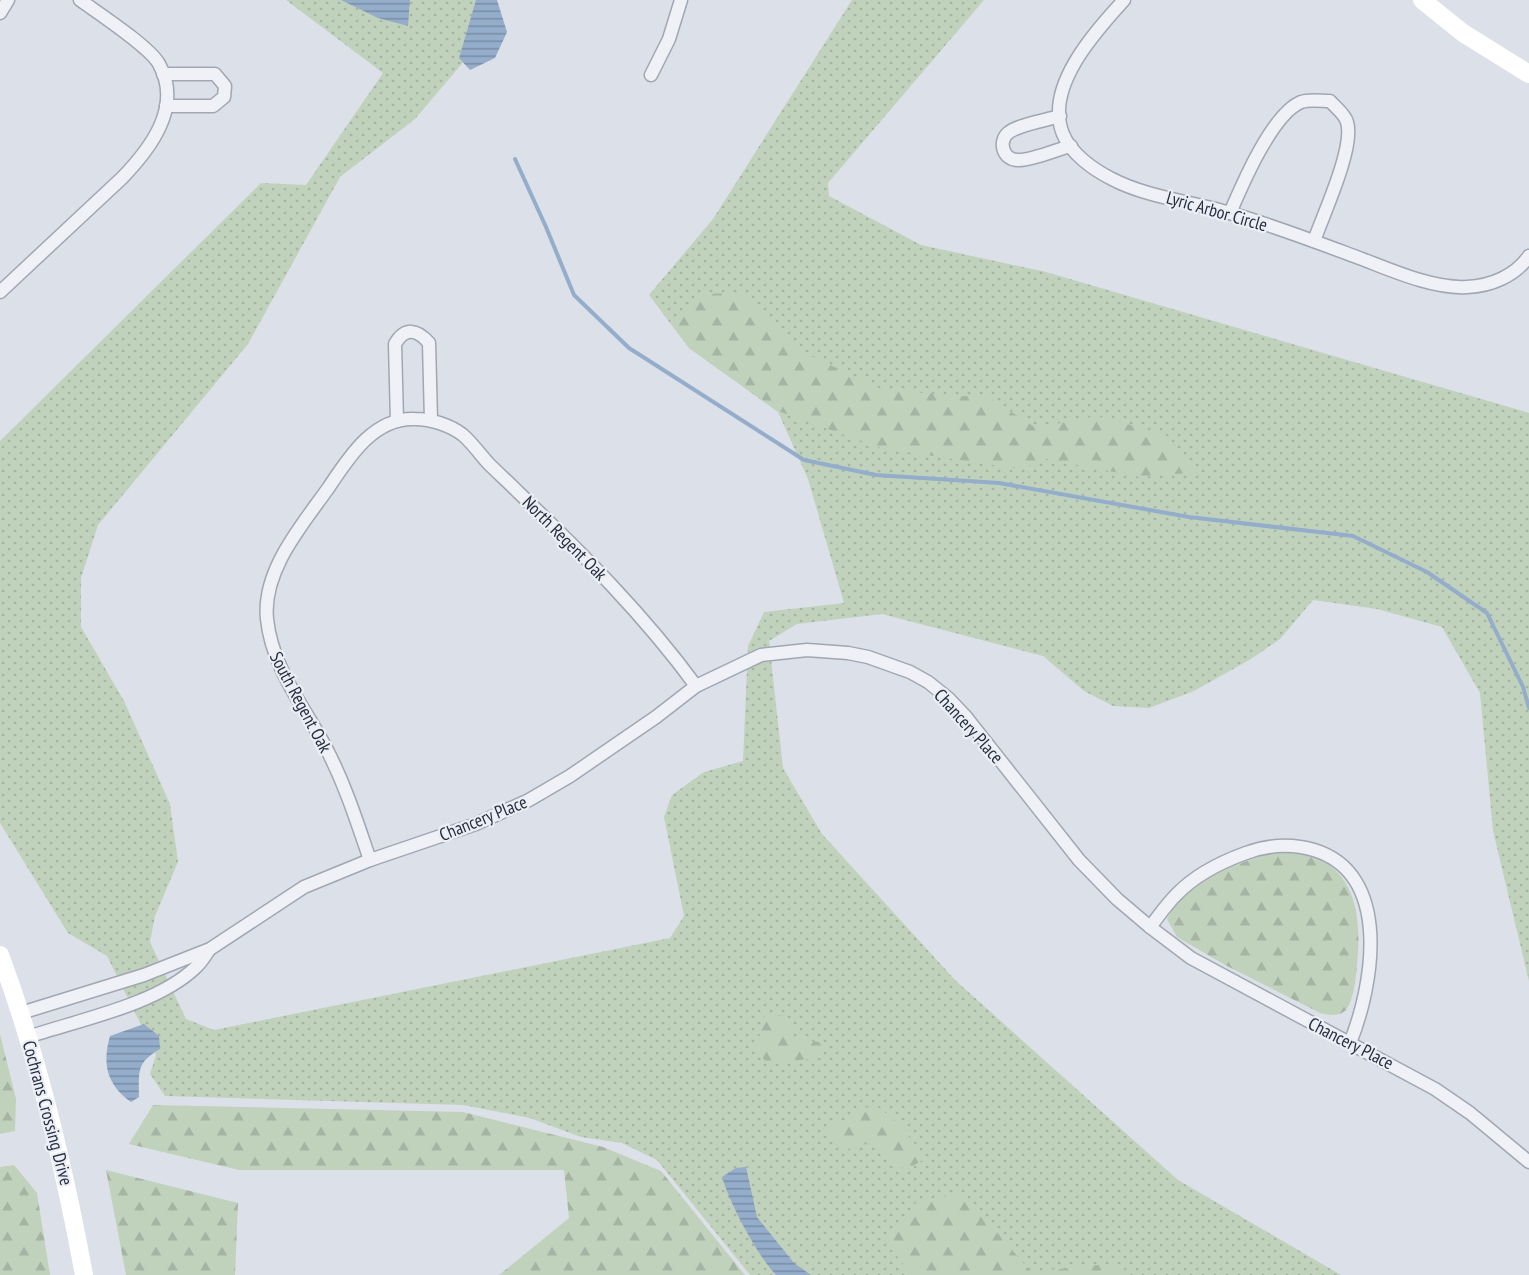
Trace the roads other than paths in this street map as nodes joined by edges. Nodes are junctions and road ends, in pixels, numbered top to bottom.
1 (8, 0) edge
2 (80, 0) edge
3 (681, 0) edge
4 (1124, 0) edge
5 (1422, 0) edge
6 (0, 13) edge
7 (163, 74) junction
8 (1529, 74) edge
9 (651, 75) dead end
10 (166, 106) junction
11 (1060, 116) junction
12 (1071, 146) junction
13 (1230, 213) junction
14 (1314, 241) junction
15 (1528, 257) edge
16 (0, 292) edge
17 (413, 418) joint
18 (431, 420) junction
19 (397, 421) junction
20 (696, 686) junction
21 (370, 860) junction
22 (1149, 927) junction
23 (210, 949) junction
24 (0, 955) edge
25 (21, 1013) junction
26 (28, 1037) junction
27 (1350, 1043) junction
28 (1529, 1162) edge
29 (84, 1275) edge

1 - 6 street
2 - 7 street
3 - 9 street
4 - 11 street, Lyric Arbor Circle
5 - 8 street
7 - 10 street
7 - 10 street
10 - 16 street
11 - 12 street, Lyric Arbor Circle
11 - 12 street
12 - 13 street, Lyric Arbor Circle
13 - 14 street, Lyric Arbor Circle
13 - 14 street
14 - 15 street, Lyric Arbor Circle
17 - 18 street, North Regent Oak
17 - 19 street, South Regent Oak
18 - 19 street
18 - 20 street, North Regent Oak
19 - 21 street, South Regent Oak
20 - 21 street, Chancery Place
20 - 22 street, Chancery Place
21 - 23 street, Chancery Place
22 - 27 street, Chancery Place
22 - 27 street
23 - 25 street, Chancery Place
23 - 26 street, Chancery Place
24 - 25 street, Cochrans Crossing Drive
25 - 26 street, Cochrans Crossing Drive
26 - 29 street, Cochrans Crossing Drive
27 - 28 street, Chancery Place

